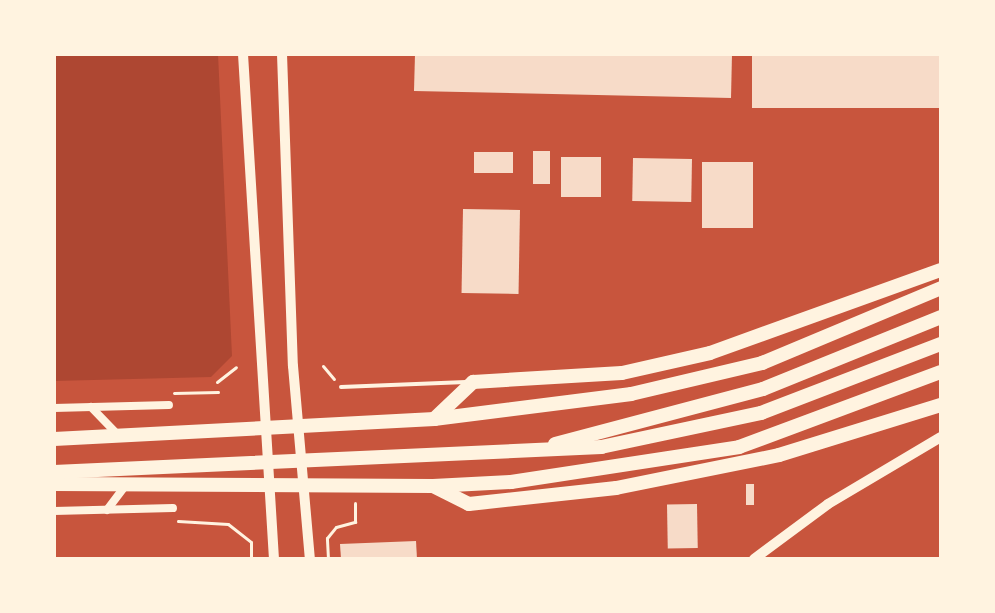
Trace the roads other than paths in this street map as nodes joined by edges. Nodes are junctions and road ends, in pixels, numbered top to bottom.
1 (243, 54) edge
2 (282, 54) edge
3 (941, 270) edge
4 (941, 288) edge
5 (941, 317) edge
6 (941, 344) edge
7 (941, 372) edge
8 (473, 382) junction
9 (341, 387) dead end
10 (169, 405) dead end
11 (941, 405) edge
12 (91, 407) junction
13 (54, 408) edge
14 (434, 419) junction
15 (263, 432) junction
16 (299, 432) junction
17 (941, 437) edge
18 (121, 438) junction
19 (54, 439) edge
20 (508, 456) junction
21 (54, 472) edge
22 (128, 483) junction
23 (54, 484) edge
24 (270, 485) junction
25 (307, 485) junction
26 (433, 486) junction
27 (173, 508) dead end
28 (107, 510) junction
29 (54, 511) edge
30 (274, 559) edge
31 (310, 559) edge
32 (754, 559) edge

1 - 15 street
2 - 16 street
3 - 8 highway
4 - 14 highway
5 - 20 highway
6 - 20 highway
7 - 26 highway
8 - 9 lane
8 - 14 highway
10 - 12 street
11 - 26 highway
12 - 13 street
12 - 18 street
14 - 16 highway
15 - 16 highway
15 - 18 highway
15 - 24 street
16 - 25 street
17 - 32 street
18 - 19 highway
20 - 21 highway
22 - 23 highway
22 - 24 highway
22 - 28 street
24 - 25 highway
24 - 30 street
25 - 26 highway
25 - 31 street
27 - 28 street
28 - 29 street

